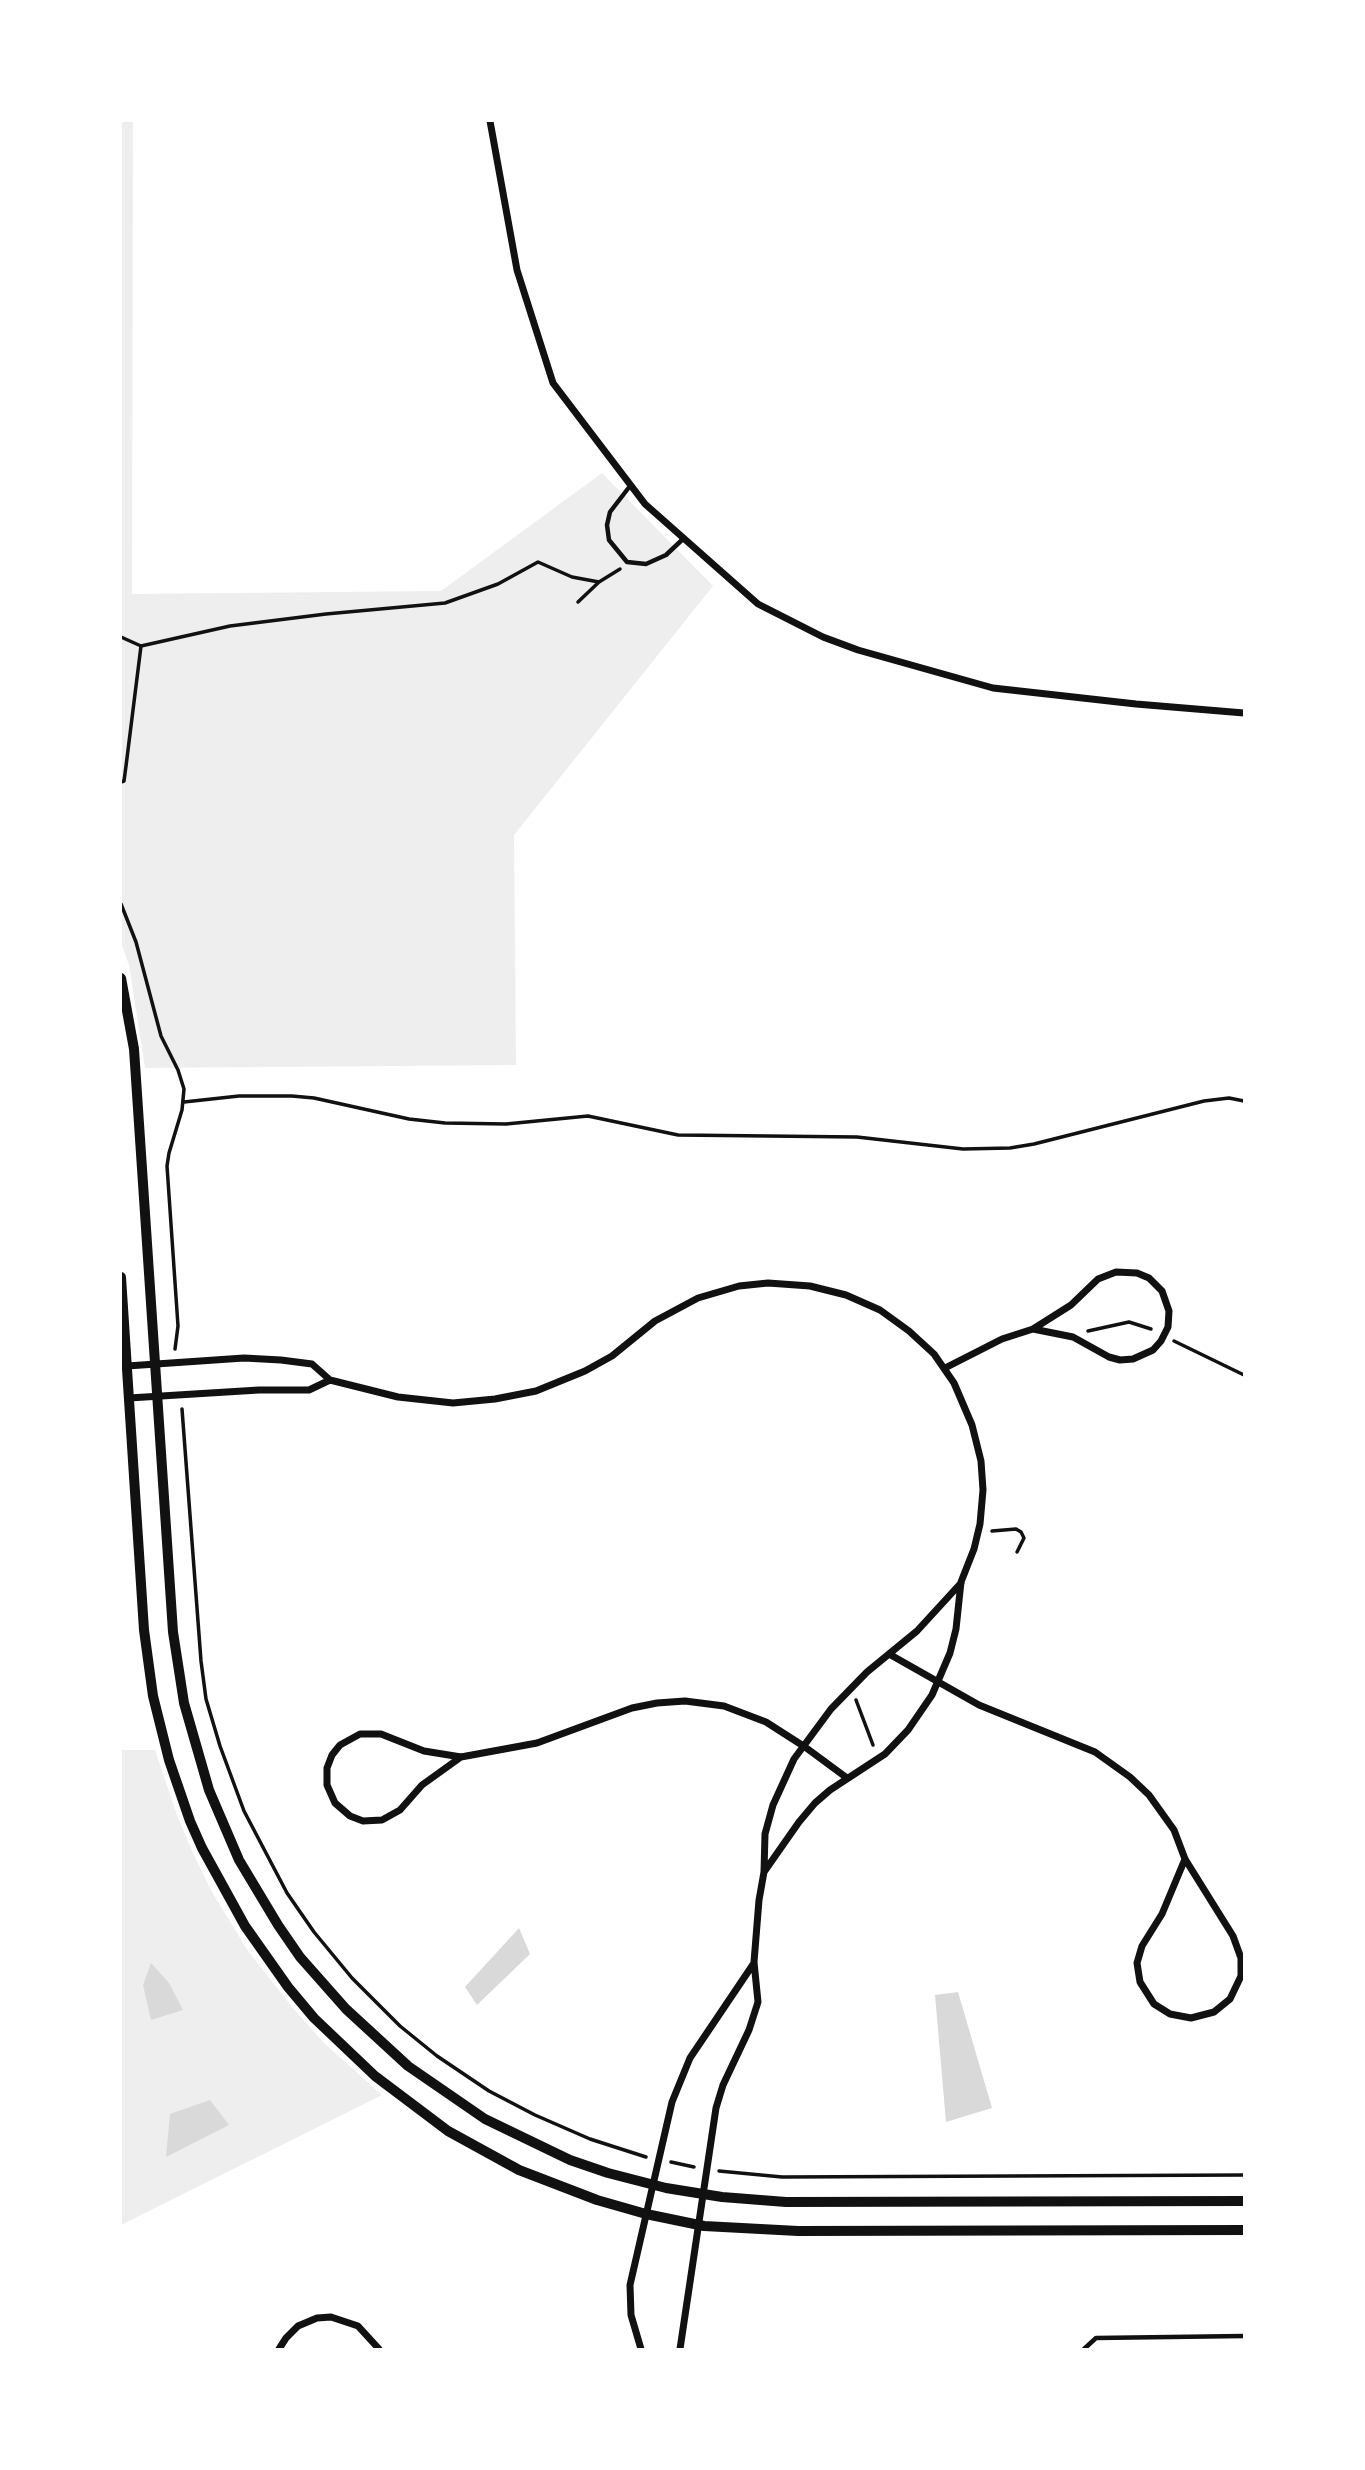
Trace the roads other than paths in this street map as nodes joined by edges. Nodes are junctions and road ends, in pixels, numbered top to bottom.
1 (490, 121) edge
2 (631, 485) junction
3 (683, 539) junction
4 (1244, 713) edge
5 (121, 978) edge
6 (121, 1277) edge
7 (1033, 1329) junction
8 (155, 1364) junction
9 (127, 1366) junction
10 (945, 1368) junction
11 (330, 1380) junction
12 (157, 1396) junction
13 (129, 1398) junction
14 (961, 1582) junction
15 (889, 1654) junction
16 (939, 1683) junction
17 (803, 1746) junction
18 (461, 1757) junction
19 (847, 1779) junction
20 (1185, 1858) junction
21 (764, 1871) junction
22 (754, 1962) junction
23 (653, 2185) junction
24 (702, 2194) junction
25 (1244, 2201) edge
26 (646, 2214) junction
27 (697, 2224) junction
28 (1244, 2230) edge
29 (1244, 2336) edge
30 (279, 2349) edge
31 (379, 2349) edge
32 (641, 2349) edge
33 (680, 2349) edge
34 (1084, 2349) edge

1 - 2 street
2 - 3 street
2 - 3 lane
3 - 4 street
5 - 8 street
6 - 9 street
7 - 7 street
7 - 10 street
8 - 9 street
8 - 11 street
8 - 12 street
9 - 13 street
10 - 11 street
10 - 14 street
11 - 12 street
12 - 13 street
12 - 23 street
13 - 26 street
14 - 15 street
14 - 16 street
15 - 16 street
15 - 17 street
16 - 19 street
16 - 20 street
17 - 18 street
17 - 19 street
17 - 21 street
18 - 18 street
19 - 21 street
20 - 20 street
21 - 22 street
22 - 23 street
22 - 24 street
23 - 24 street
23 - 26 street
24 - 25 street
24 - 27 street
26 - 27 street
26 - 32 street
27 - 28 street
27 - 33 street
29 - 34 lane
30 - 31 street

